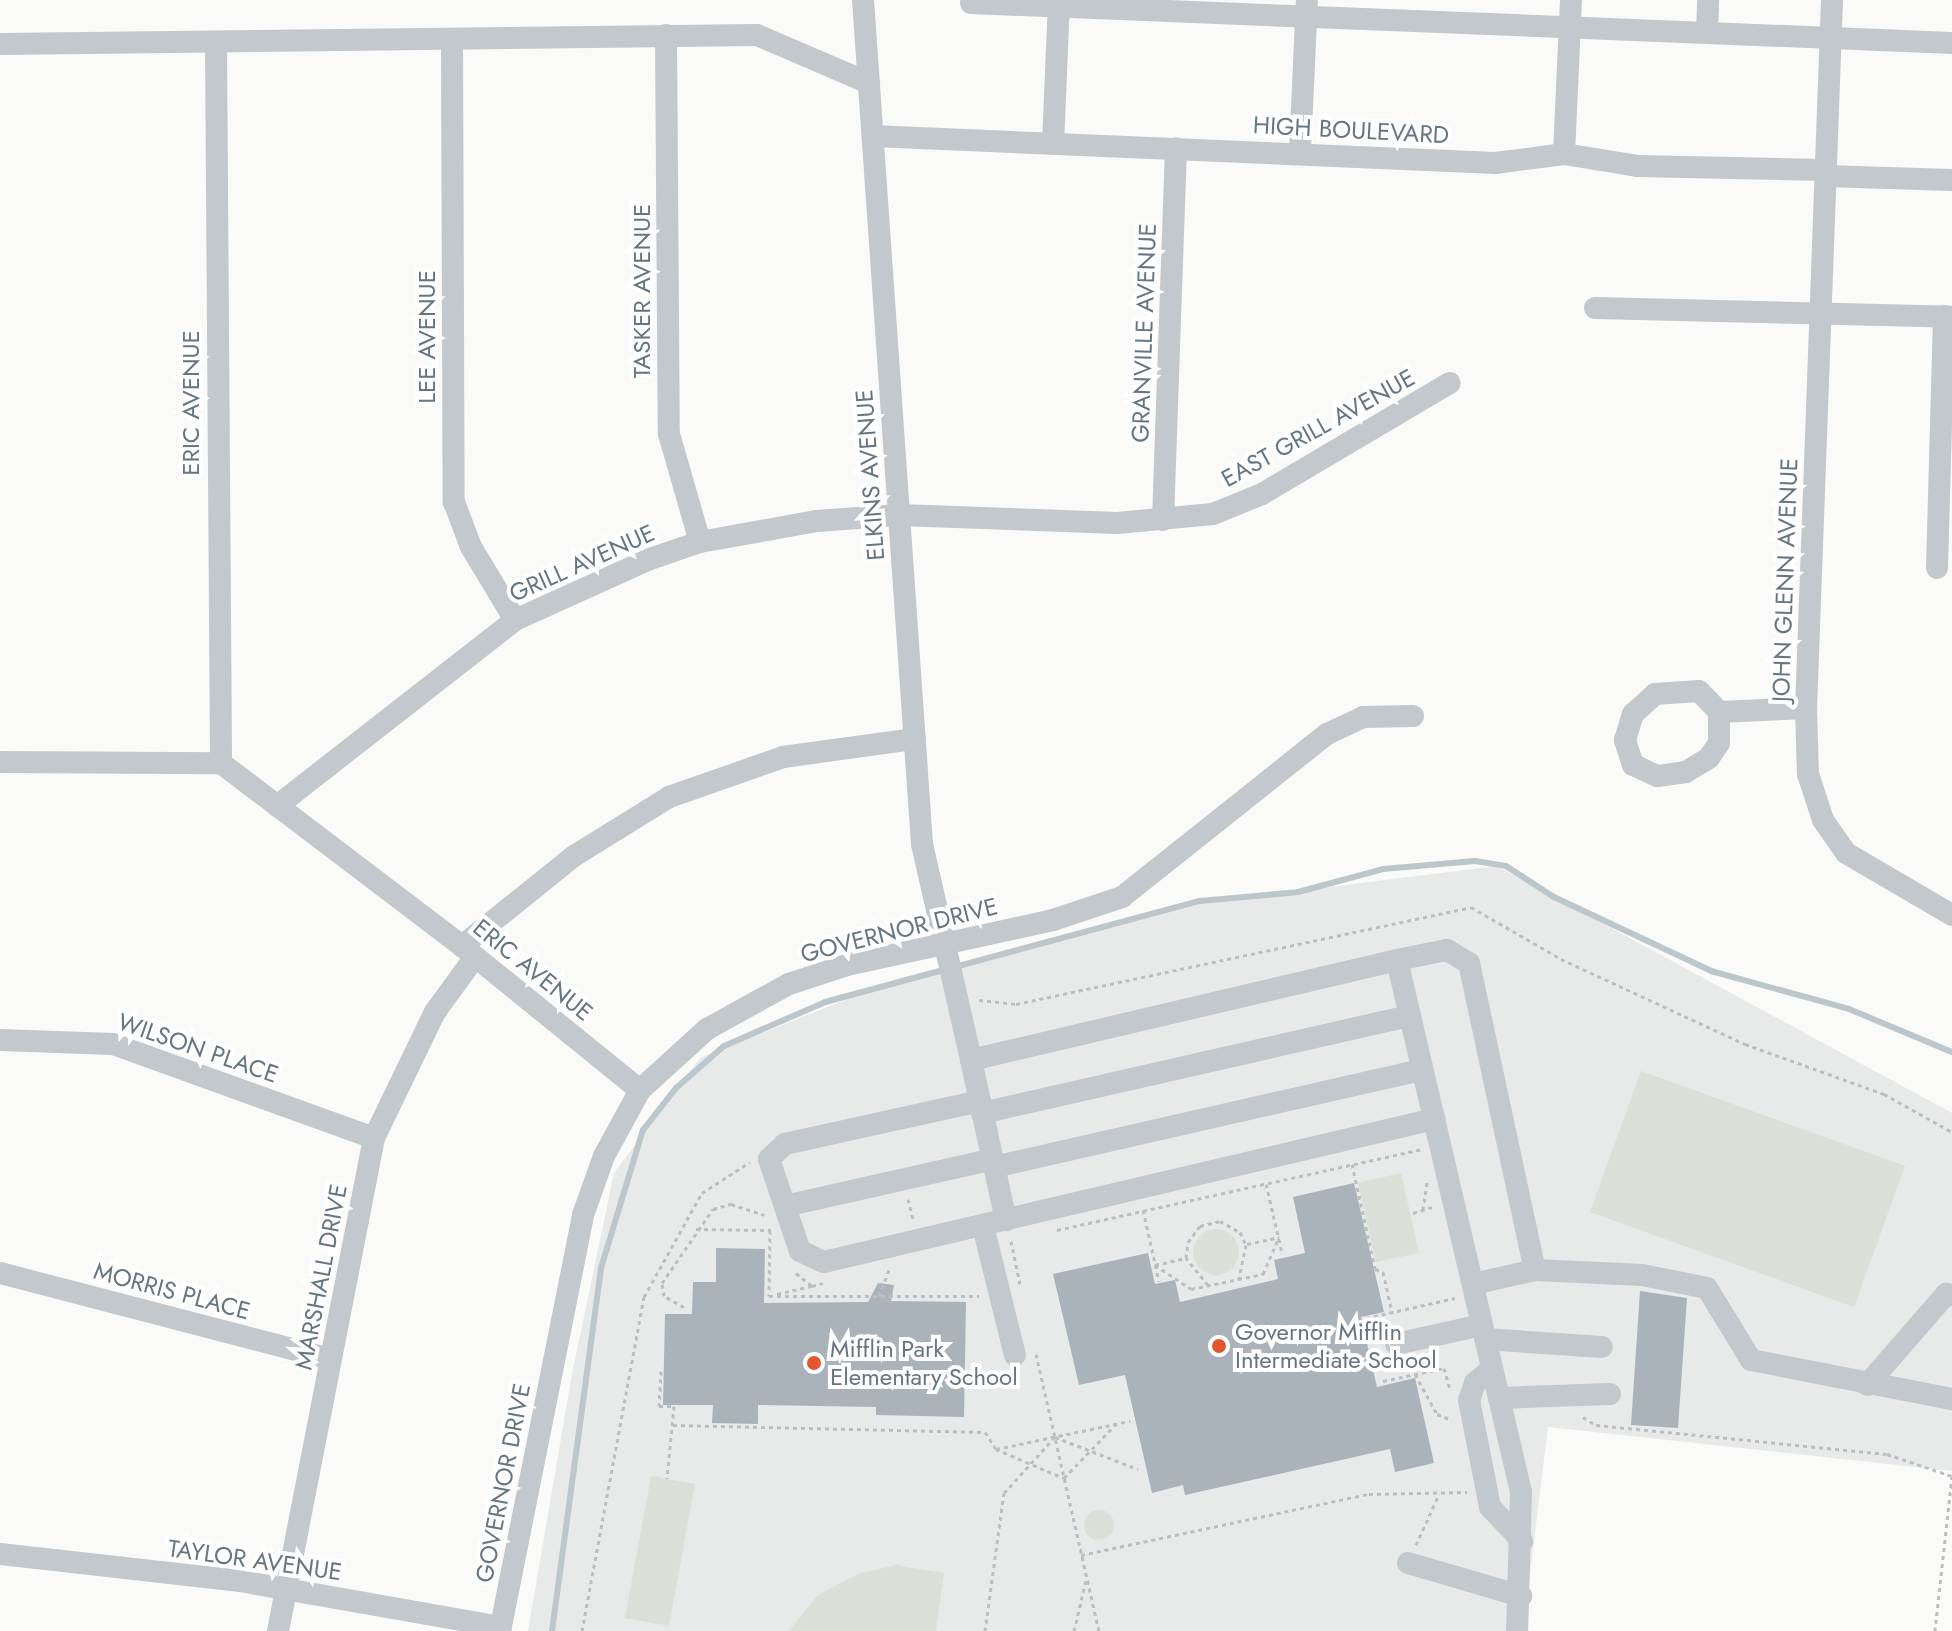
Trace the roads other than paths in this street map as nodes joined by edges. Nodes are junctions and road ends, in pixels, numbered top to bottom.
1 (863, 0) edge
2 (1571, 0) edge
3 (1708, 0) edge
4 (1832, 0) edge
5 (971, 3) dead end
6 (1058, 3) edge
7 (1182, 5) edge
8 (1306, 8) edge
9 (1432, 10) edge
10 (1569, 27) junction
11 (1707, 33) junction
12 (666, 35) junction
13 (452, 39) junction
14 (1831, 40) junction
15 (216, 42) junction
16 (1952, 43) edge
17 (0, 44) edge
18 (869, 83) junction
19 (873, 136) junction
20 (1053, 144) junction
21 (1176, 148) junction
22 (1300, 152) junction
23 (1564, 154) junction
24 (1824, 173) junction
25 (1952, 180) edge
26 (1595, 308) dead end
27 (1821, 312) junction
28 (1948, 316) edge
29 (1450, 383) dead end
30 (899, 515) junction
31 (1163, 520) junction
32 (700, 542) junction
33 (1937, 568) dead end
34 (515, 620) junction
35 (1806, 708) junction
36 (1719, 712) junction
37 (1413, 716) dead end
38 (915, 739) junction
39 (0, 762) edge
40 (221, 763) junction
41 (277, 806) junction
42 (1952, 915) edge
43 (946, 944) junction
44 (469, 951) junction
45 (1397, 960) junction
46 (1410, 1016) junction
47 (0, 1040) edge
48 (971, 1060) junction
49 (1422, 1070) junction
50 (640, 1090) junction
51 (981, 1107) junction
52 (1434, 1119) junction
53 (374, 1138) junction
54 (994, 1163) junction
55 (774, 1210) junction
56 (1006, 1220) junction
57 (983, 1226) junction
58 (1535, 1270) junction
59 (0, 1273) edge
60 (1468, 1290) junction
61 (1949, 1295) edge
62 (1484, 1332) junction
63 (1396, 1344) dead end
64 (1602, 1347) dead end
65 (1025, 1351) road end
66 (330, 1359) junction
67 (1492, 1369) junction
68 (1867, 1385) junction
69 (1610, 1394) dead end
70 (1499, 1398) junction
71 (1952, 1399) edge
72 (1522, 1541) junction
73 (0, 1554) edge
74 (1408, 1563) road end
75 (286, 1588) junction
76 (1521, 1596) junction
77 (501, 1629) edge
78 (278, 1631) edge
79 (1517, 1631) edge

1 - 18 street, ELKINS AVENUE
2 - 10 street
3 - 11 street
4 - 14 street, JOHN GLENN AVENUE
5 - 6 street
6 - 7 street
6 - 20 street
7 - 8 street
8 - 9 street
8 - 22 street
9 - 10 street
10 - 11 street
10 - 23 street
11 - 14 street
12 - 13 street
12 - 18 street
12 - 32 street, TASKER AVENUE
13 - 15 street
13 - 34 street, LEE AVENUE
14 - 16 street
14 - 24 street, JOHN GLENN AVENUE
15 - 17 street
15 - 40 street, ERIC AVENUE
18 - 19 street, ELKINS AVENUE
19 - 20 street, HIGH BOULEVARD
19 - 30 street, ELKINS AVENUE
20 - 21 street, HIGH BOULEVARD
21 - 22 street, HIGH BOULEVARD
21 - 31 street, GRANVILLE AVENUE
22 - 23 street, HIGH BOULEVARD
23 - 24 street, HIGH BOULEVARD
24 - 25 street, HIGH BOULEVARD
24 - 27 street, JOHN GLENN AVENUE
26 - 27 street
27 - 28 street
27 - 35 street, JOHN GLENN AVENUE
28 - 33 street
29 - 31 street, EAST GRILL AVENUE
30 - 31 street, GRILL AVENUE
30 - 32 street, GRILL AVENUE
30 - 38 street, ELKINS AVENUE
32 - 34 street, GRILL AVENUE
34 - 41 street, GRILL AVENUE
35 - 36 street
35 - 42 street, JOHN GLENN AVENUE
36 - 36 street
37 - 43 street, GOVERNOR DRIVE
38 - 43 street, ELKINS AVENUE
38 - 44 street, MARSHALL DRIVE
39 - 40 street
40 - 41 street
41 - 44 street, ERIC AVENUE
43 - 48 street, ELKINS AVENUE
43 - 50 street, GOVERNOR DRIVE
44 - 50 street, ERIC AVENUE
44 - 53 street, MARSHALL DRIVE
45 - 46 street
45 - 48 street
45 - 58 street
46 - 49 street
46 - 51 street
47 - 53 street, WILSON PLACE
48 - 51 street, ELKINS AVENUE
49 - 52 street
49 - 54 street
50 - 77 street, GOVERNOR DRIVE
51 - 54 street, ELKINS AVENUE
51 - 55 street
52 - 56 street
52 - 60 street
53 - 66 street, MARSHALL DRIVE
54 - 55 street
54 - 56 street, ELKINS AVENUE
55 - 57 street
56 - 57 street
57 - 65 street
58 - 60 street
58 - 68 street
59 - 66 street, MORRIS PLACE
60 - 62 street
61 - 68 street
62 - 63 street
62 - 64 street
62 - 67 street
66 - 75 street, MARSHALL DRIVE
67 - 70 street
67 - 72 street
68 - 71 street
69 - 70 street
70 - 72 street
72 - 76 street
73 - 75 street, TAYLOR AVENUE
74 - 76 street
75 - 77 street, TAYLOR AVENUE
75 - 78 street, MARSHALL DRIVE
76 - 79 street

